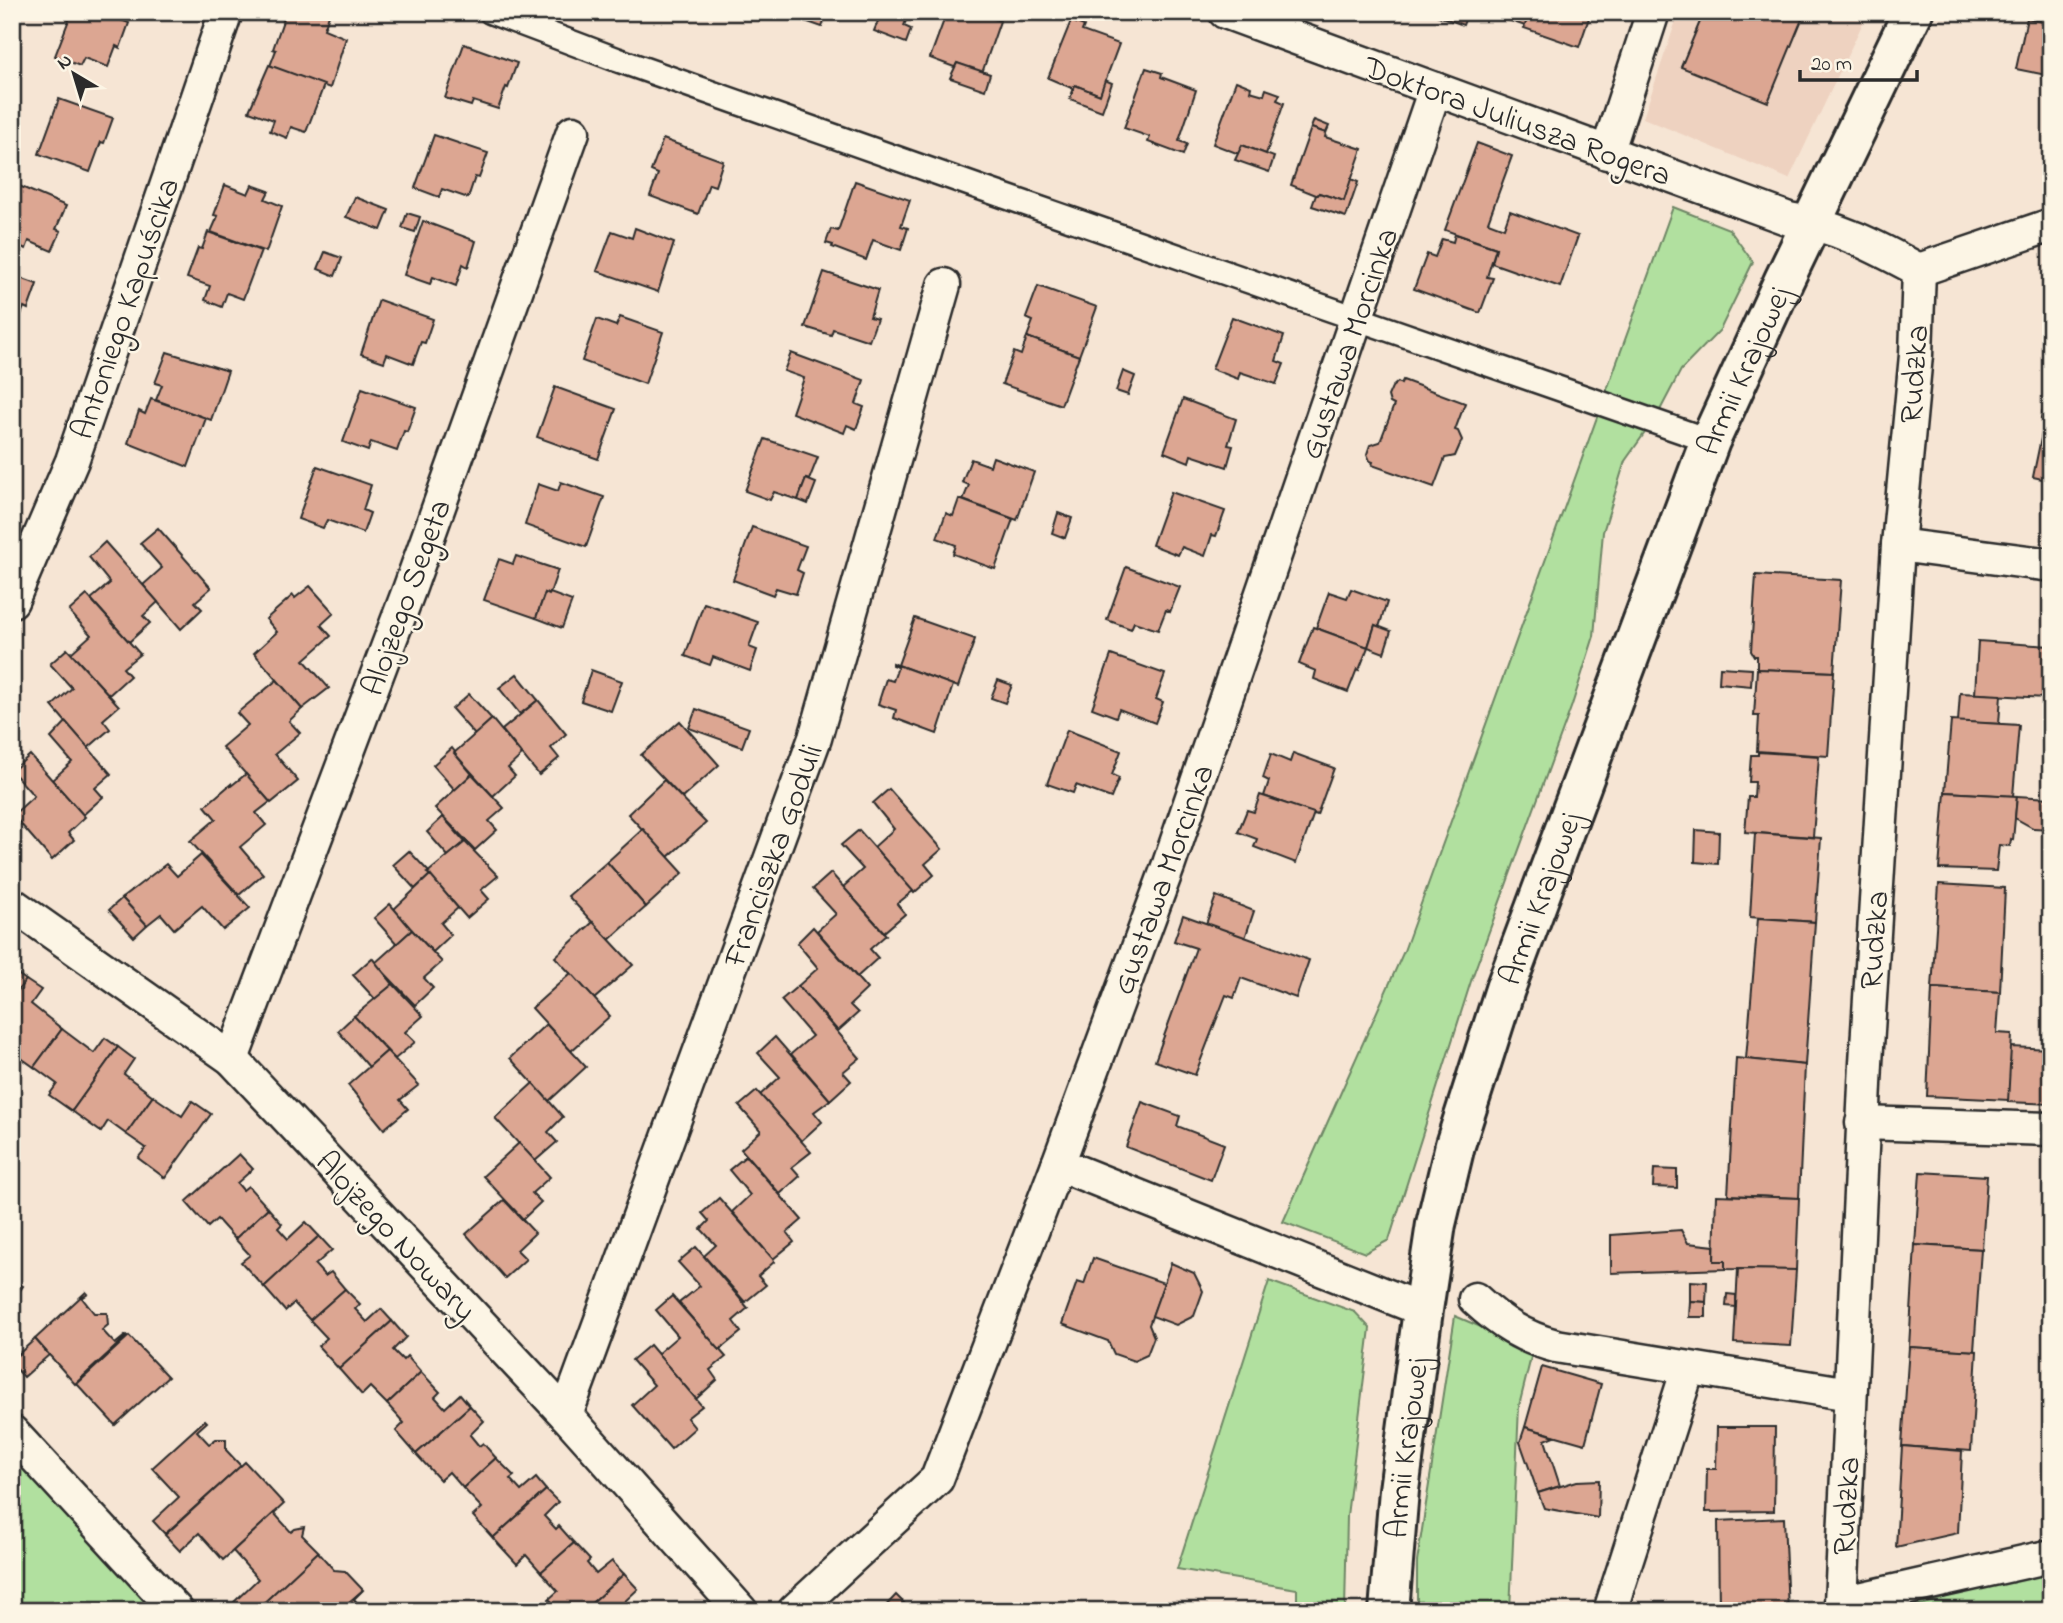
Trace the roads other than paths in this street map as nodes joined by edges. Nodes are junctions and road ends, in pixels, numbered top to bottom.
1 (226, 12) edge
2 (491, 12) edge
3 (1224, 12) edge
4 (1653, 12) edge
5 (1913, 12) edge
6 (1435, 89) junction
7 (573, 132) dead end
8 (1607, 153) junction
9 (1812, 222) junction
10 (2051, 225) edge
11 (1919, 270) junction
12 (944, 285) dead end
13 (1357, 317) junction
14 (1710, 442) junction
15 (1898, 545) junction
16 (2051, 565) edge
17 (12, 601) edge
18 (12, 904) edge
19 (232, 1059) junction
20 (1862, 1123) junction
21 (2051, 1129) edge
22 (1058, 1164) junction
23 (1475, 1300) dead end
24 (1423, 1310) junction
25 (1688, 1369) junction
26 (1850, 1394) junction
27 (566, 1415) junction
28 (12, 1432) edge
29 (2051, 1556) edge
30 (1842, 1607) edge
31 (177, 1611) edge
32 (741, 1611) edge
33 (794, 1611) edge
34 (1389, 1611) edge
35 (1610, 1611) edge

1 - 17 street, Antoniego Kapuścika
2 - 13 street
3 - 6 street, Doktora Juliusza Rogera
4 - 8 street
5 - 9 street
6 - 8 street, Doktora Juliusza Rogera
6 - 13 street, Gustawa Morcinka
7 - 19 street, Alojzego Segeta
8 - 9 street, Doktora Juliusza Rogera
9 - 11 street
9 - 14 street, Armii Krajowej
10 - 11 street
11 - 15 street, Rudzka
12 - 27 street, Franciszka Goduli
13 - 14 street
13 - 22 street, Gustawa Morcinka
14 - 24 street, Armii Krajowej
15 - 16 street
15 - 20 street, Rudzka
18 - 19 street, Alojzego Nowary
19 - 27 street, Alojzego Nowary
20 - 21 street
20 - 26 street, Rudzka
22 - 24 street
22 - 33 street, Gustawa Morcinka
23 - 25 street
24 - 34 street, Armii Krajowej
25 - 26 street
25 - 35 street
26 - 30 street, Rudzka
27 - 32 street, Alojzego Nowary
28 - 31 street
29 - 30 street

